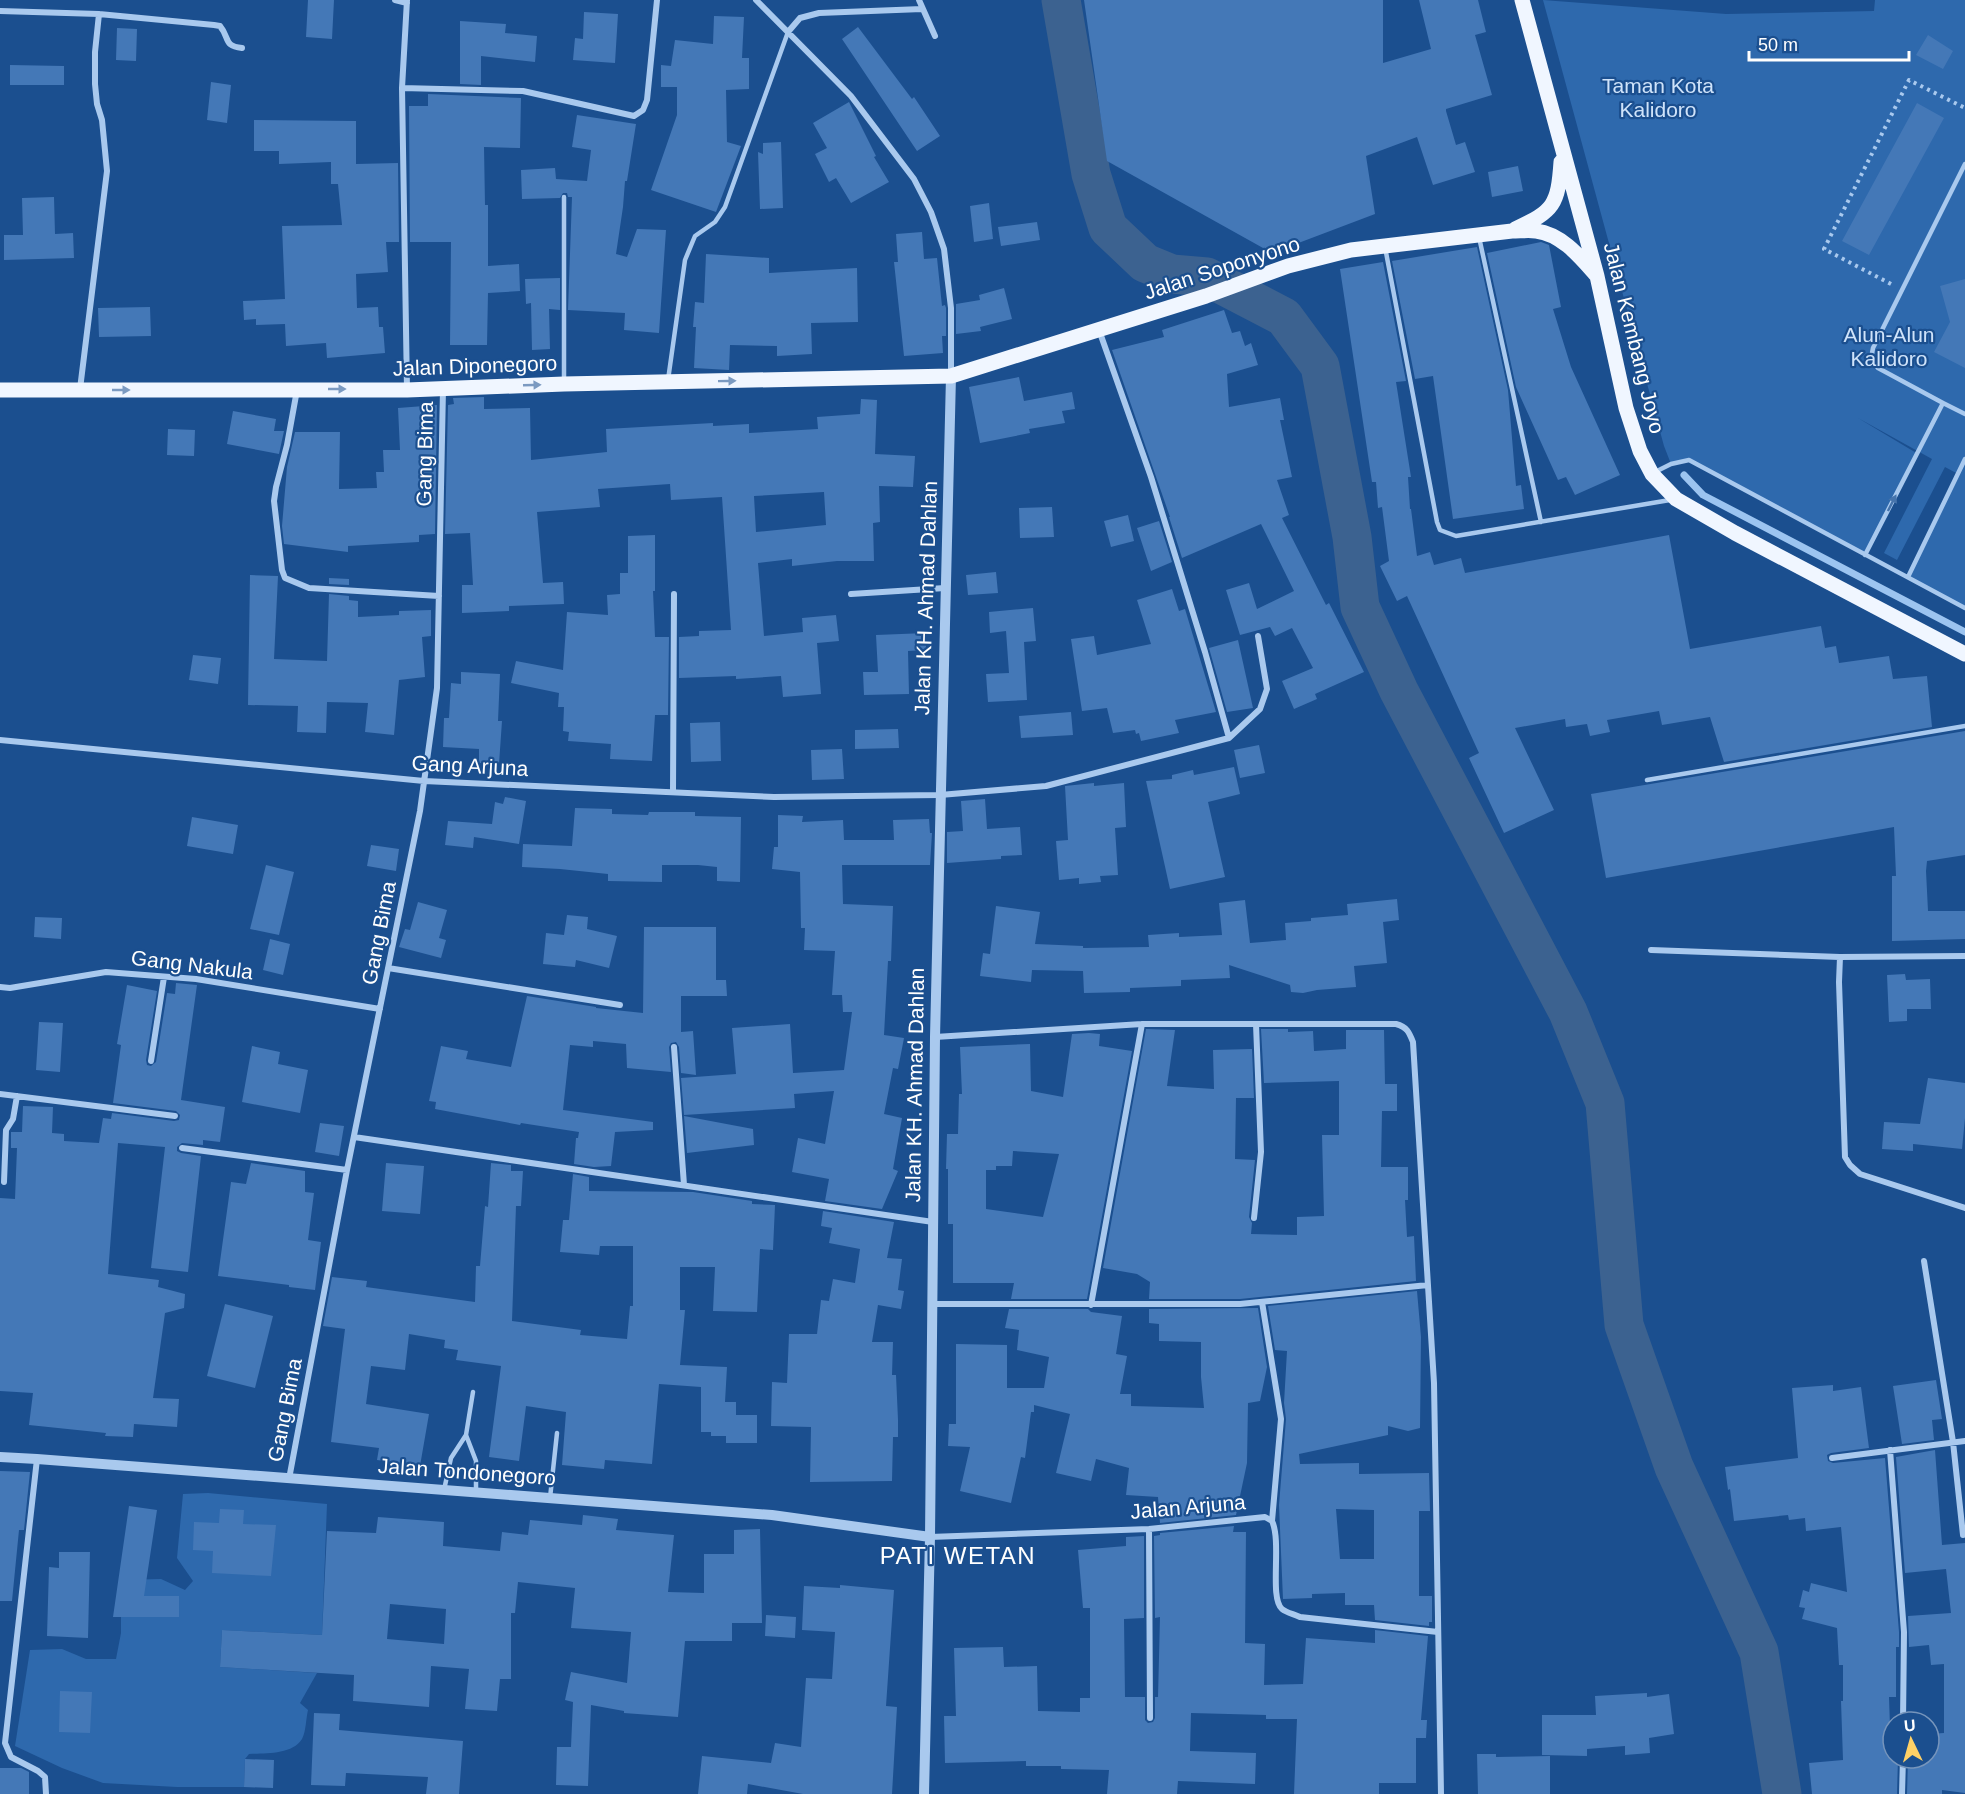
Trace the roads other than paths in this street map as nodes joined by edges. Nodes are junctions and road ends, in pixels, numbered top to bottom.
1 (395, 0) edge
2 (657, 0) edge
3 (756, 0) edge
4 (919, 0) edge
5 (1522, 0) edge
6 (407, 1) edge
7 (922, 9) junction
8 (0, 11) edge
9 (99, 14) junction
10 (788, 32) junction
11 (935, 36) dead end
12 (242, 48) dead end
13 (402, 88) junction
14 (1562, 149) junction
15 (1965, 164) edge
16 (564, 197) dead end
17 (1512, 231) junction
18 (1479, 235) junction
19 (1384, 246) junction
20 (1597, 276) junction
21 (1099, 330) junction
22 (951, 376) junction
23 (668, 383) junction
24 (564, 384) junction
25 (443, 388) junction
26 (297, 389) junction
27 (0, 390) edge
28 (80, 390) junction
29 (407, 390) junction
30 (1943, 403) junction
31 (1965, 414) edge
32 (1965, 459) edge
33 (1652, 474) junction
34 (1676, 499) junction
35 (1540, 522) junction
36 (1865, 555) junction
37 (1908, 577) junction
38 (945, 588) junction
39 (674, 594) dead end
40 (851, 594) dead end
41 (439, 596) junction
42 (1965, 608) edge
43 (1258, 636) dead end
44 (1965, 654) edge
45 (1965, 726) edge
46 (1229, 738) junction
47 (0, 741) edge
48 (1647, 780) dead end
49 (424, 781) junction
50 (673, 792) junction
51 (940, 795) junction
52 (1652, 950) dead end
53 (1965, 956) edge
54 (1840, 957) junction
55 (388, 968) junction
56 (164, 977) junction
57 (0, 987) edge
58 (620, 1005) dead end
59 (380, 1009) junction
60 (1142, 1024) junction
61 (1256, 1024) junction
62 (934, 1037) junction
63 (674, 1047) dead end
64 (151, 1061) dead end
65 (0, 1094) edge
66 (17, 1096) junction
67 (175, 1116) dead end
68 (354, 1137) junction
69 (182, 1148) dead end
70 (347, 1170) junction
71 (4, 1182) dead end
72 (684, 1185) junction
73 (1965, 1208) edge
74 (1254, 1218) dead end
75 (933, 1222) junction
76 (1924, 1261) dead end
77 (1428, 1285) junction
78 (1262, 1302) junction
79 (932, 1305) junction
80 (1091, 1305) junction
81 (473, 1392) dead end
82 (557, 1433) dead end
83 (466, 1435) junction
84 (1965, 1441) edge
85 (1953, 1442) junction
86 (1890, 1450) junction
87 (0, 1458) edge
88 (1832, 1458) dead end
89 (37, 1459) junction
90 (289, 1479) junction
91 (444, 1491) junction
92 (476, 1493) junction
93 (550, 1498) junction
94 (1272, 1521) junction
95 (1149, 1529) junction
96 (1963, 1535) dead end
97 (930, 1537) junction
98 (1438, 1632) junction
99 (1903, 1710) edge
100 (1150, 1718) dead end
101 (1903, 1770) edge
102 (46, 1794) edge
103 (924, 1794) edge
104 (1441, 1794) edge
105 (1902, 1794) edge

1 - 6 street
2 - 13 street
3 - 10 street
4 - 7 street
5 - 14 main road, Jalan Kembang Joyo
6 - 13 street
7 - 10 street
7 - 11 street
8 - 9 street
9 - 12 street
9 - 28 street
10 - 22 street
10 - 23 lane
13 - 29 street
14 - 17 main road
14 - 20 main road, Jalan Kembang Joyo
15 - 30 lane
16 - 24 lane
17 - 18 main road, Jalan Soponyono
17 - 20 main road
18 - 19 main road, Jalan Soponyono
18 - 35 lane
19 - 21 main road, Jalan Soponyono
19 - 35 lane
20 - 33 main road, Jalan Kembang Joyo
21 - 22 main road, Jalan Soponyono
21 - 46 street
23 -> 22 main road, Jalan Diponegoro
22 - 38 street, Jalan KH. Ahmad Dahlan
23 - 24 main road, Jalan Diponegoro
25 -> 24 main road, Jalan Diponegoro
25 - 29 main road, Jalan Diponegoro
25 - 41 street, Gang Bima
28 -> 26 main road, Jalan Diponegoro
26 -> 29 main road, Jalan Diponegoro
26 - 41 street
27 - 28 main road, Jalan Diponegoro
30 - 31 lane
36 -> 30 lane
32 - 37 lane
33 - 34 main road, Jalan Kembang Joyo
33 - 36 lane
34 - 35 lane
34 - 44 main road, Jalan Kembang Joyo
36 - 37 lane
37 - 42 lane
38 - 40 street
38 - 51 street, Jalan KH. Ahmad Dahlan
39 - 50 street
41 - 49 street, Gang Bima
43 - 46 street
45 - 48 lane
46 - 51 street, Gang Arjuna
47 - 49 street, Gang Arjuna
49 - 50 street, Gang Arjuna
49 - 55 street, Gang Bima
50 - 51 street, Gang Arjuna
51 - 62 street, Jalan KH. Ahmad Dahlan
52 - 54 street
53 - 54 street
54 - 73 street
55 - 58 street
55 - 59 street, Gang Bima
56 - 57 street, Gang Nakula
56 - 59 street, Gang Nakula
56 - 64 street
59 - 68 street, Gang Bima
60 - 61 street
60 - 62 street
60 - 80 street
61 - 74 street
61 - 77 street
62 - 75 street, Jalan KH. Ahmad Dahlan
63 - 72 street
65 - 66 street
66 - 67 street
66 - 71 street
68 - 70 street, Gang Bima
68 - 72 street
69 - 70 street
70 - 90 street, Gang Bima
72 - 75 street
75 - 79 street, Jalan KH. Ahmad Dahlan
76 - 85 street
77 - 78 street
77 - 98 street
78 - 80 street
78 - 94 street
79 - 80 street
79 - 97 street, Jalan KH. Ahmad Dahlan
81 - 83 lane
82 - 93 lane
83 - 91 lane
83 - 92 lane
84 - 85 street
85 - 86 street
85 - 96 street
86 - 88 street
86 - 99 street
87 - 89 street, Jalan Tondonegoro
89 - 90 street, Jalan Tondonegoro
89 - 102 street
90 - 91 street, Jalan Tondonegoro
91 - 92 street, Jalan Tondonegoro
92 - 93 street, Jalan Tondonegoro
93 - 97 street, Jalan Tondonegoro
94 - 95 street, Jalan Arjuna
94 - 98 street, Jalan Arjuna
95 - 97 street, Jalan Arjuna
95 - 100 street
97 - 103 street, Jalan KH. Ahmad Dahlan
98 - 104 street
101 - 105 street

